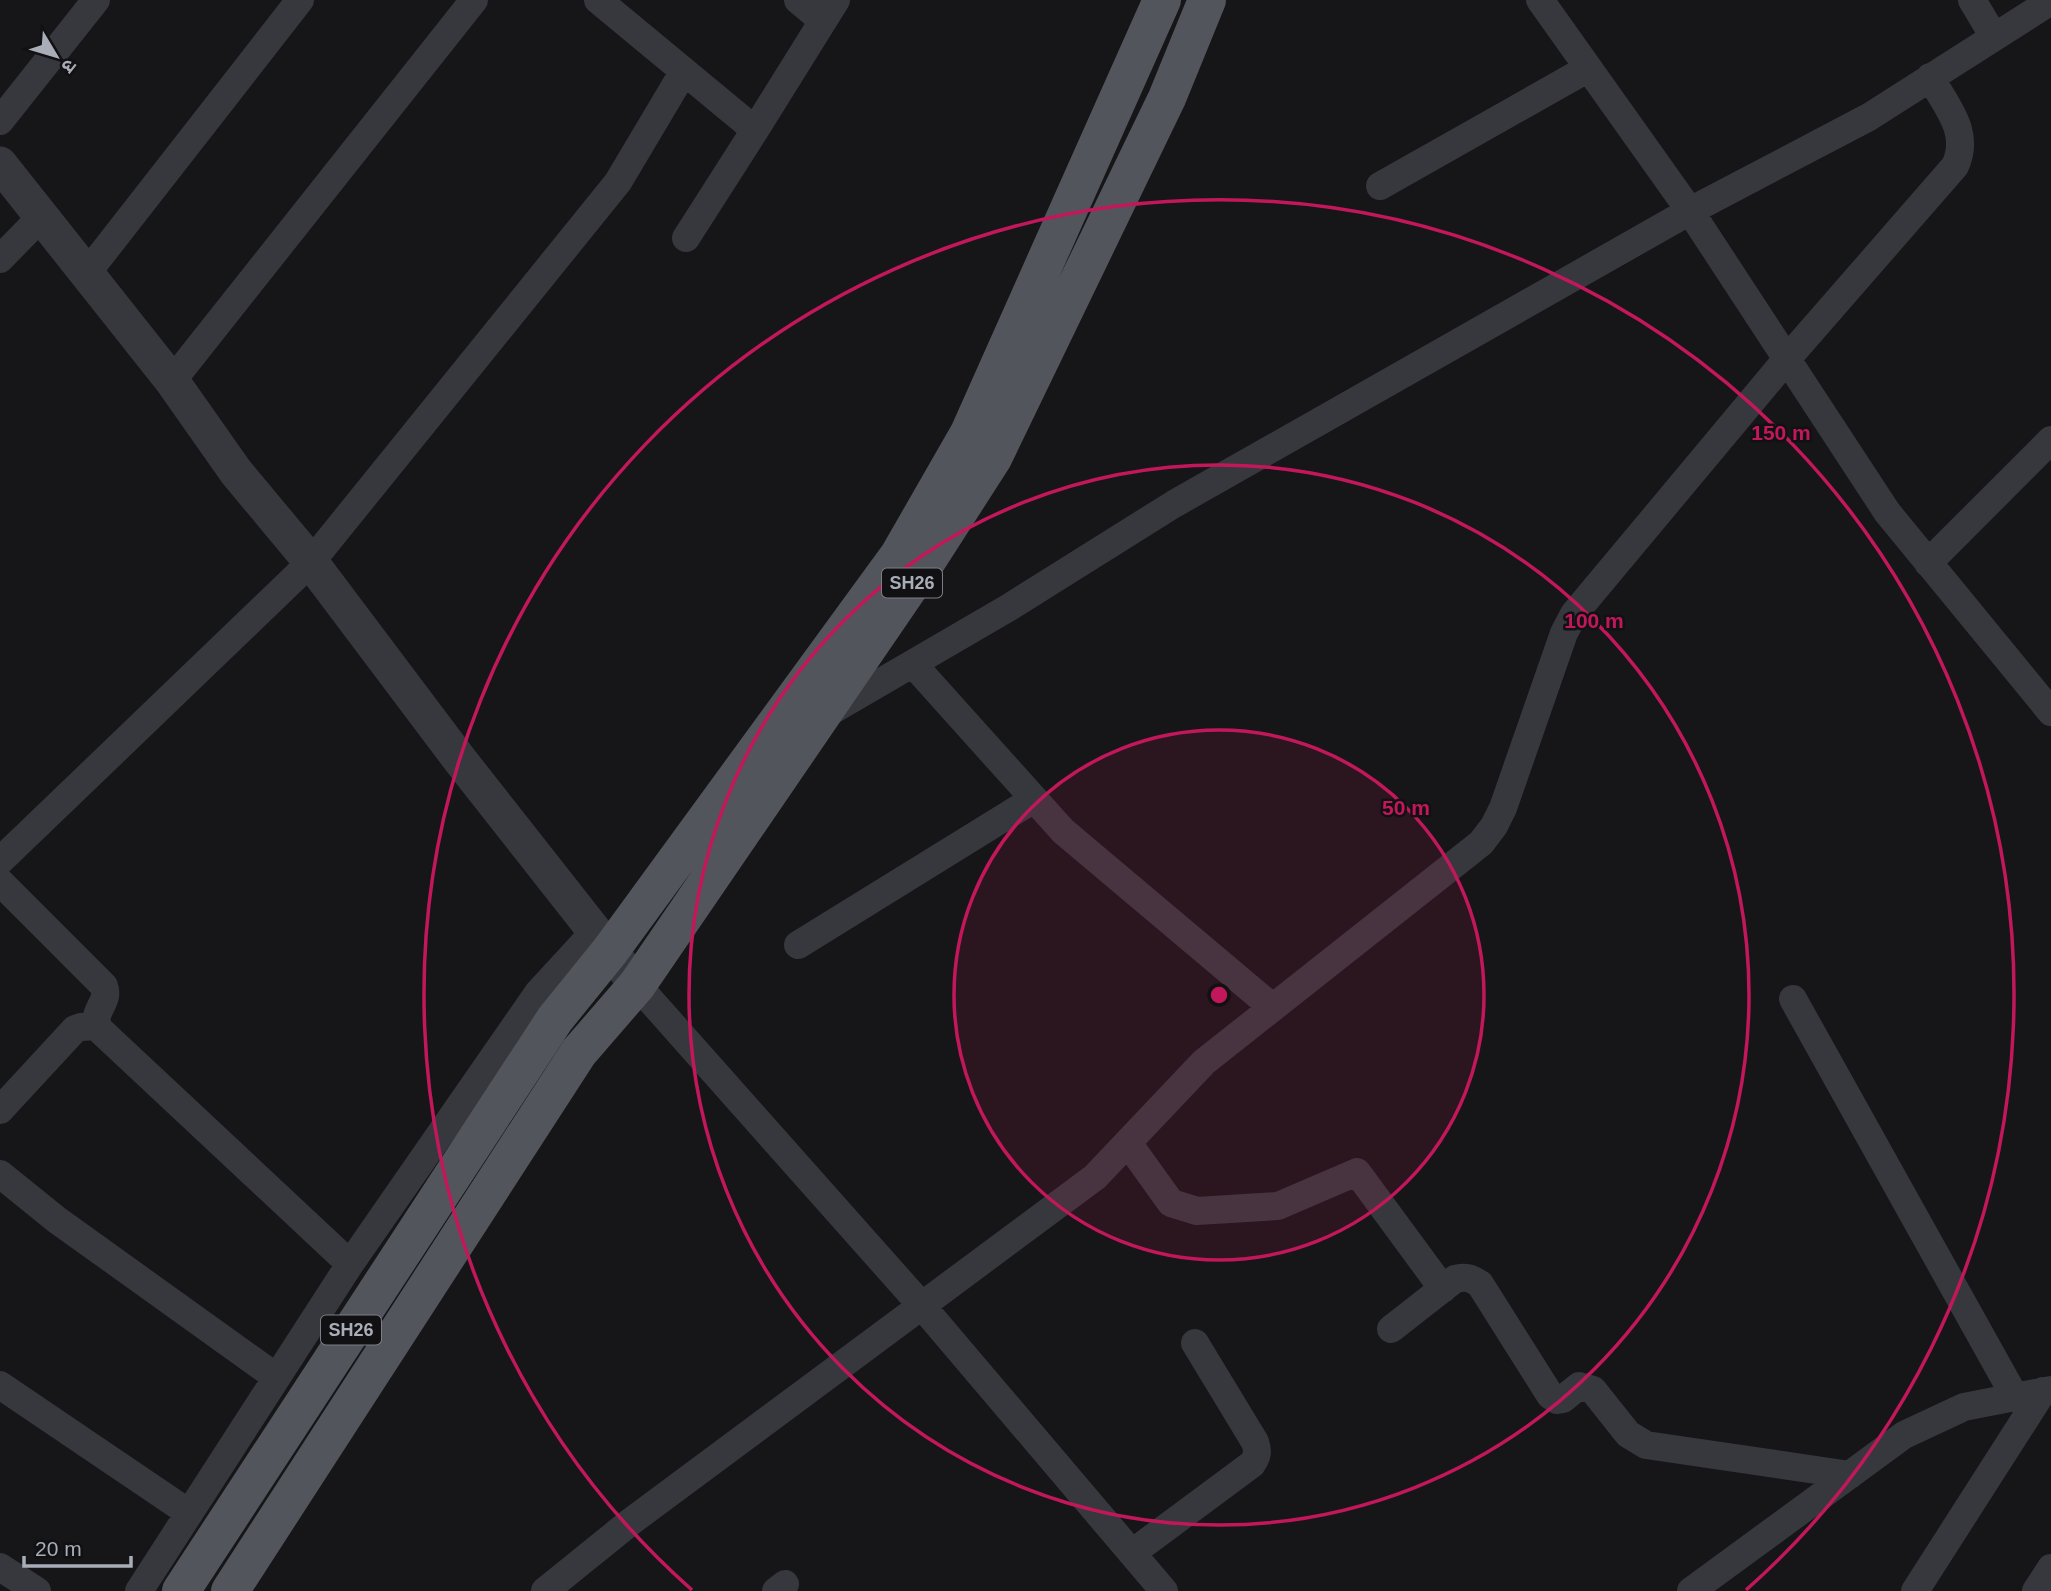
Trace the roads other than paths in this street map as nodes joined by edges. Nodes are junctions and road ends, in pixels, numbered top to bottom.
1 (96, 0) edge
2 (300, 0) edge
3 (474, 0) edge
4 (598, 0) edge
5 (798, 0) edge
6 (1163, 0) edge
7 (1207, 0) edge
8 (1541, 0) edge
9 (1972, 0) edge
10 (2051, 1) edge
11 (830, 10) edge
12 (1994, 37) junction
13 (1587, 69) junction
14 (684, 71) junction
15 (1930, 77) junction
16 (0, 121) edge
17 (755, 130) junction
18 (0, 164) edge
19 (1380, 186) dead end
20 (1690, 211) junction
21 (42, 216) junction
22 (686, 238) dead end
23 (0, 259) edge
24 (87, 273) junction
25 (1786, 360) junction
26 (172, 381) junction
27 (2051, 440) edge
28 (311, 562) junction
29 (1928, 563) junction
30 (913, 664) junction
31 (2051, 712) edge
32 (821, 716) junction
33 (753, 755) junction
34 (1034, 799) junction
35 (0, 861) edge
36 (0, 882) edge
37 (602, 941) junction
38 (798, 945) dead end
39 (637, 985) junction
40 (1793, 999) dead end
41 (1272, 1007) junction
42 (97, 1026) junction
43 (0, 1110) edge
44 (1128, 1143) junction
45 (0, 1174) edge
46 (350, 1264) junction
47 (1443, 1289) junction
48 (922, 1306) junction
49 (1391, 1329) dead end
50 (1195, 1343) dead end
51 (276, 1377) junction
52 (0, 1385) edge
53 (2047, 1390) edge
54 (2015, 1397) junction
55 (1850, 1475) junction
56 (189, 1513) junction
57 (1132, 1553) junction
58 (0, 1567) edge
59 (2051, 1568) edge
60 (574, 1582) edge
61 (37, 1591) edge
62 (139, 1591) edge
63 (181, 1591) edge
64 (230, 1591) edge
65 (545, 1591) edge
66 (1164, 1591) edge
67 (1691, 1591) edge
68 (1915, 1591) edge
69 (2036, 1591) edge

1 - 16 street
2 - 24 street
3 - 26 street
4 - 14 street
5 - 11 street
6 - 33 main road, SH26
7 - 32 main road, SH26
8 - 13 street
9 - 12 street
10 - 12 street
11 - 17 street
12 - 15 street
13 - 19 street
13 - 20 street
14 - 17 street
14 - 28 street
15 - 20 street
15 - 25 street
17 - 22 street
18 - 21 street
20 - 25 street
20 - 30 street
21 - 23 street
21 - 24 street
24 - 26 street
25 - 29 street
25 - 41 street
26 - 28 street
27 - 29 street
28 - 35 street
28 - 37 street
29 - 31 street
30 - 32 street
30 - 34 street
32 - 33 street
32 - 39 main road, SH26
33 - 37 main road, SH26
34 - 38 street
34 - 41 street
36 - 42 street
37 - 39 street
37 - 46 street
37 - 63 main road, SH26
39 - 48 street
39 - 64 main road, SH26
40 - 54 street
41 - 44 street
42 - 43 street
42 - 46 street
44 - 47 street
44 - 48 street
45 - 51 street
46 - 51 street
47 - 49 street
47 - 55 street
48 - 57 street
48 - 60 street
50 - 57 street
51 - 56 street
52 - 56 street
53 - 54 street
53 - 68 street
54 - 55 street
55 - 67 street
56 - 62 street
57 - 66 street
58 - 61 street
59 - 69 street
60 - 65 street

